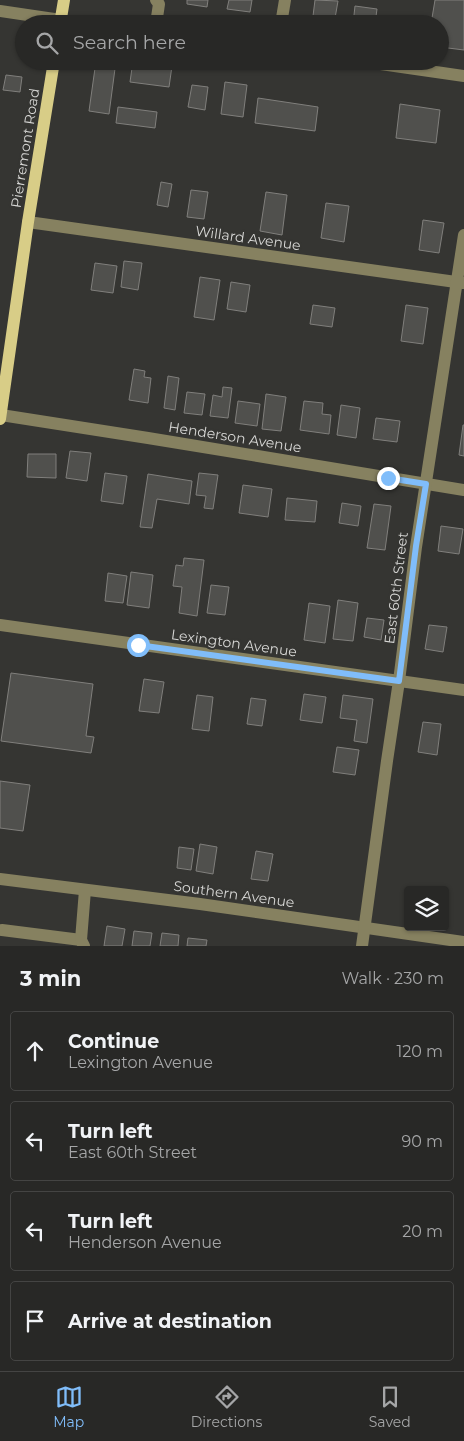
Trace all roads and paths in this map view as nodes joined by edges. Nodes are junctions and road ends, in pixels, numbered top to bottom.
1 (64, 0) edge
2 (156, 0) edge
3 (285, 0) edge
4 (0, 11) edge
5 (22, 15) edge
6 (62, 15) edge
7 (157, 15) edge
8 (282, 15) edge
9 (53, 70) edge
10 (422, 70) edge
11 (464, 76) edge
12 (28, 222) junction
13 (464, 235) edge
14 (460, 283) edge
15 (0, 417) edge
16 (426, 484) junction
17 (464, 490) edge
18 (0, 625) edge
19 (399, 681) junction
20 (464, 690) edge
21 (0, 879) edge
22 (84, 890) junction
23 (365, 927) junction
24 (2, 930) dead end
25 (464, 942) edge
26 (82, 943) edge
27 (362, 946) edge

1 - 6 main road
2 - 7 street
3 - 8 street
4 - 5 street
9 - 12 main road, Pierremont Road
10 - 11 street
12 - 14 street, Willard Avenue
12 - 15 main road, Pierremont Road
13 - 14 street, East 60th Street
14 - 16 street, East 60th Street
15 - 16 street, Henderson Avenue
16 - 17 street, Henderson Avenue
16 - 19 street, East 60th Street
18 - 19 street, Lexington Avenue
19 - 20 street, Lexington Avenue
19 - 23 street, East 60th Street
21 - 22 street, Southern Avenue
22 - 23 street, Southern Avenue
22 - 26 street
23 - 25 street, Southern Avenue
23 - 27 street, East 60th Street
24 - 26 street

